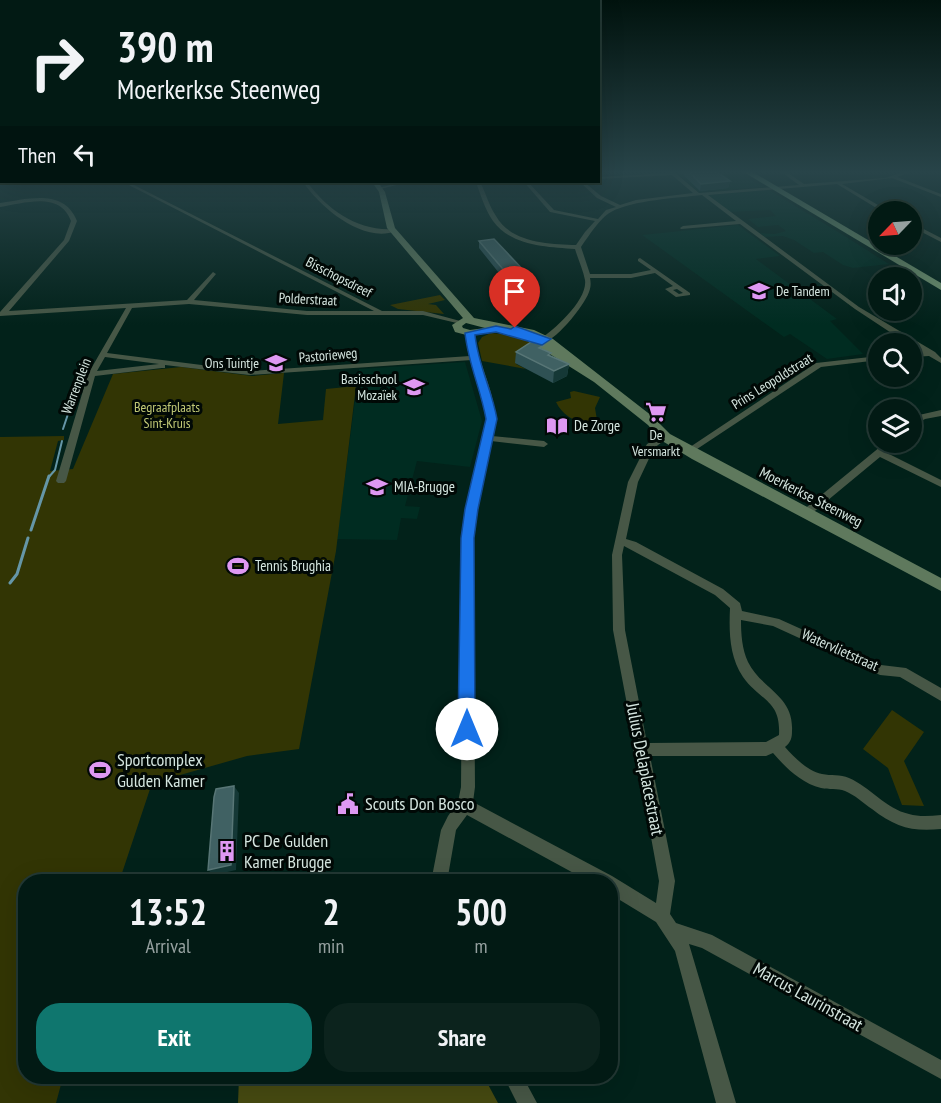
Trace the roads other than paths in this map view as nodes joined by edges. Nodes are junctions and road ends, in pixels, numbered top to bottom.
1 (73, 222) edge
2 (205, 222) edge
3 (354, 222) edge
4 (390, 222) edge
5 (498, 222) edge
6 (595, 222) edge
7 (736, 222) edge
8 (740, 222) edge
9 (832, 222) edge
10 (683, 228) dead end
11 (922, 230) edge
12 (393, 231) junction
13 (941, 240) edge
14 (578, 247) junction
15 (640, 260) dead end
16 (656, 272) junction
17 (213, 274) dead end
18 (586, 276) junction
19 (941, 287) edge
20 (685, 301) dead end
21 (189, 302) junction
22 (130, 306) junction
23 (381, 312) junction
24 (2, 314) edge
25 (465, 318) junction
26 (482, 327) junction
27 (470, 333) junction
28 (544, 341) junction
29 (941, 353) edge
30 (922, 354) edge
31 (930, 354) junction
32 (103, 355) junction
33 (472, 358) junction
34 (868, 359) edge
35 (941, 361) edge
36 (182, 365) junction
37 (92, 374) junction
38 (941, 413) edge
39 (922, 417) edge
40 (665, 437) junction
41 (488, 438) junction
42 (544, 444) dead end
43 (688, 451) junction
44 (880, 453) joint
45 (61, 481) dead end
46 (941, 484) edge
47 (806, 513) junction
48 (620, 541) junction
49 (941, 585) edge
50 (735, 614) junction
51 (941, 695) edge
52 (775, 746) junction
53 (640, 750) junction
54 (465, 806) junction
55 (941, 822) edge
56 (440, 874) edge
57 (591, 874) edge
58 (618, 890) edge
59 (667, 923) junction
60 (941, 1070) edge
61 (517, 1084) edge
62 (527, 1103) edge
63 (726, 1103) edge

1 - 24 street
2 - 23 street, Bisschopsdreef
3 - 12 street
4 - 12 street
5 - 14 street
6 - 14 street
7 - 10 street
8 - 31 street
9 - 19 main road
11 - 13 street
12 - 25 street
14 - 18 street
15 - 16 street
16 - 18 street
16 - 20 street
17 - 21 street
18 - 28 street
21 - 22 street, Polderstraat
21 - 23 street, Polderstraat
22 - 24 street, Polderstraat
22 - 32 street, Warrenplein
23 - 25 street, Polderstraat
25 - 26 street
25 - 27 street
26 - 27 street
26 - 28 street, Moerkerkse Steenweg
27 - 33 street
28 - 40 street, Moerkerkse Steenweg
29 - 31 street
30 - 31 street
31 - 35 street
32 - 36 street
32 - 37 street, Warrenplein
33 - 36 street, Pastorieweg
33 - 41 street
34 - 43 street, Prins Leopoldstraat
36 - 37 street
37 - 45 street, Warrenplein
38 - 39 street
40 - 43 street, Moerkerkse Steenweg
40 - 48 street, Julius Delaplacestraat
41 - 42 street
41 - 54 street
43 - 47 street, Moerkerkse Steenweg
44 - 46 street
44 - 47 street
47 - 49 street, Moerkerkse Steenweg
48 - 50 street
48 - 53 street, Julius Delaplacestraat
50 - 51 street, Watervlietstraat
50 - 52 street
52 - 53 street
52 - 55 street
53 - 59 street, Julius Delaplacestraat
54 - 56 street
54 - 57 street
58 - 59 street, Marcus Laurinstraat
59 - 60 street, Marcus Laurinstraat
59 - 63 street
61 - 62 street

